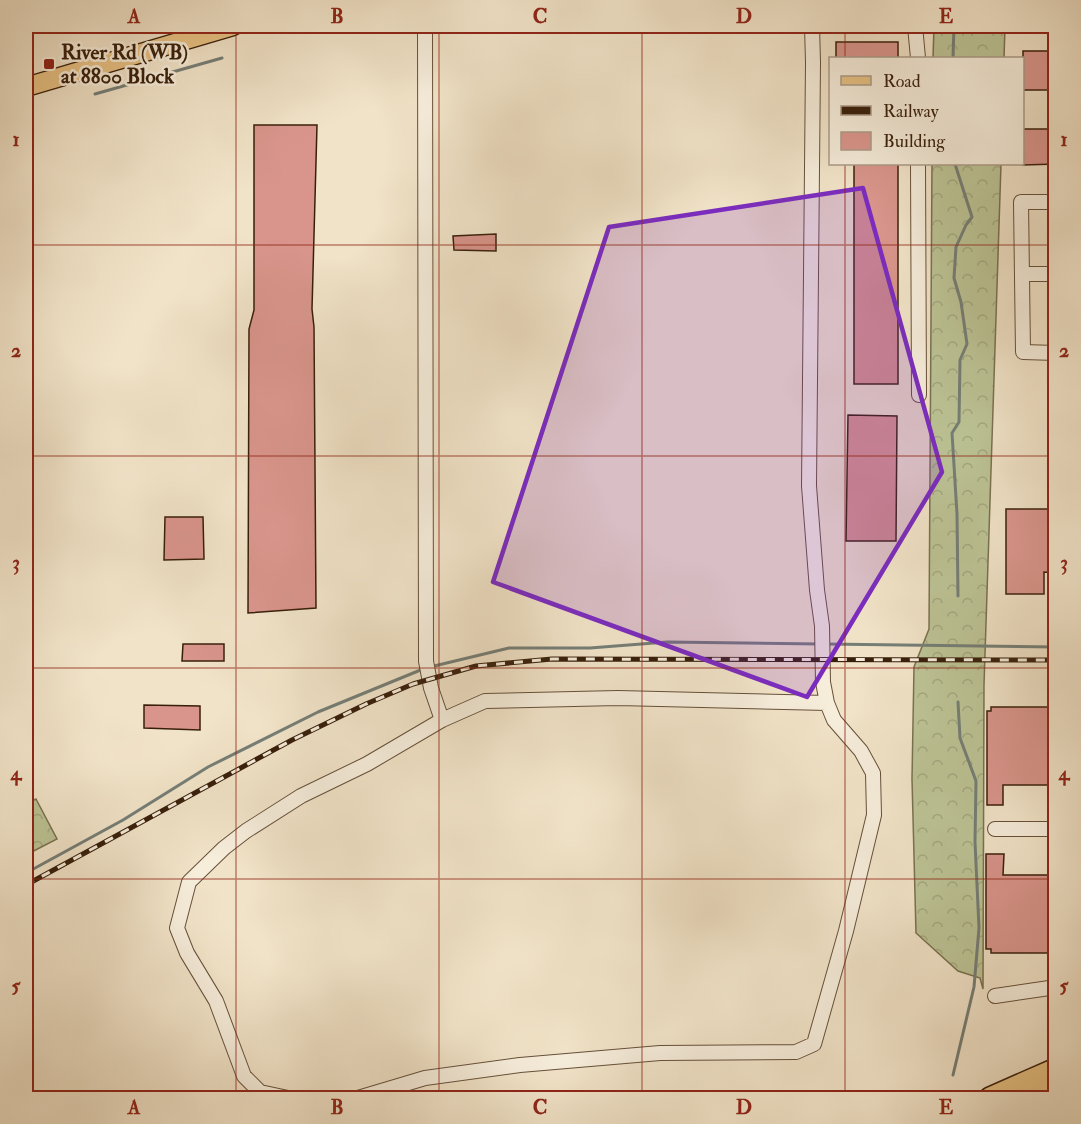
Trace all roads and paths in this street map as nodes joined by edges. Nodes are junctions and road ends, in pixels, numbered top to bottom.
1 (233, 26) edge
2 (425, 26) edge
3 (812, 26) edge
4 (915, 26) edge
5 (918, 57) edge
6 (26, 87) edge
7 (918, 165) edge
8 (1056, 202) edge
9 (1022, 274) junction
10 (1056, 274) edge
11 (1056, 353) edge
12 (919, 395) dead end
13 (827, 703) junction
14 (442, 720) junction
15 (995, 829) dead end
16 (1056, 830) edge
17 (1056, 987) edge
18 (995, 996) dead end
19 (1056, 1069) edge
20 (1056, 1091) edge
21 (288, 1098) edge
22 (358, 1098) edge
23 (990, 1098) edge
24 (1037, 1098) edge

1 - 6 main road
2 - 14 lane
3 - 13 lane
4 - 5 lane
7 - 12 lane
8 - 9 lane
9 - 10 lane
9 - 11 lane
13 - 14 lane
13 - 22 lane
14 - 21 lane
15 - 16 lane
17 - 18 lane
19 - 23 highway
20 - 24 highway

